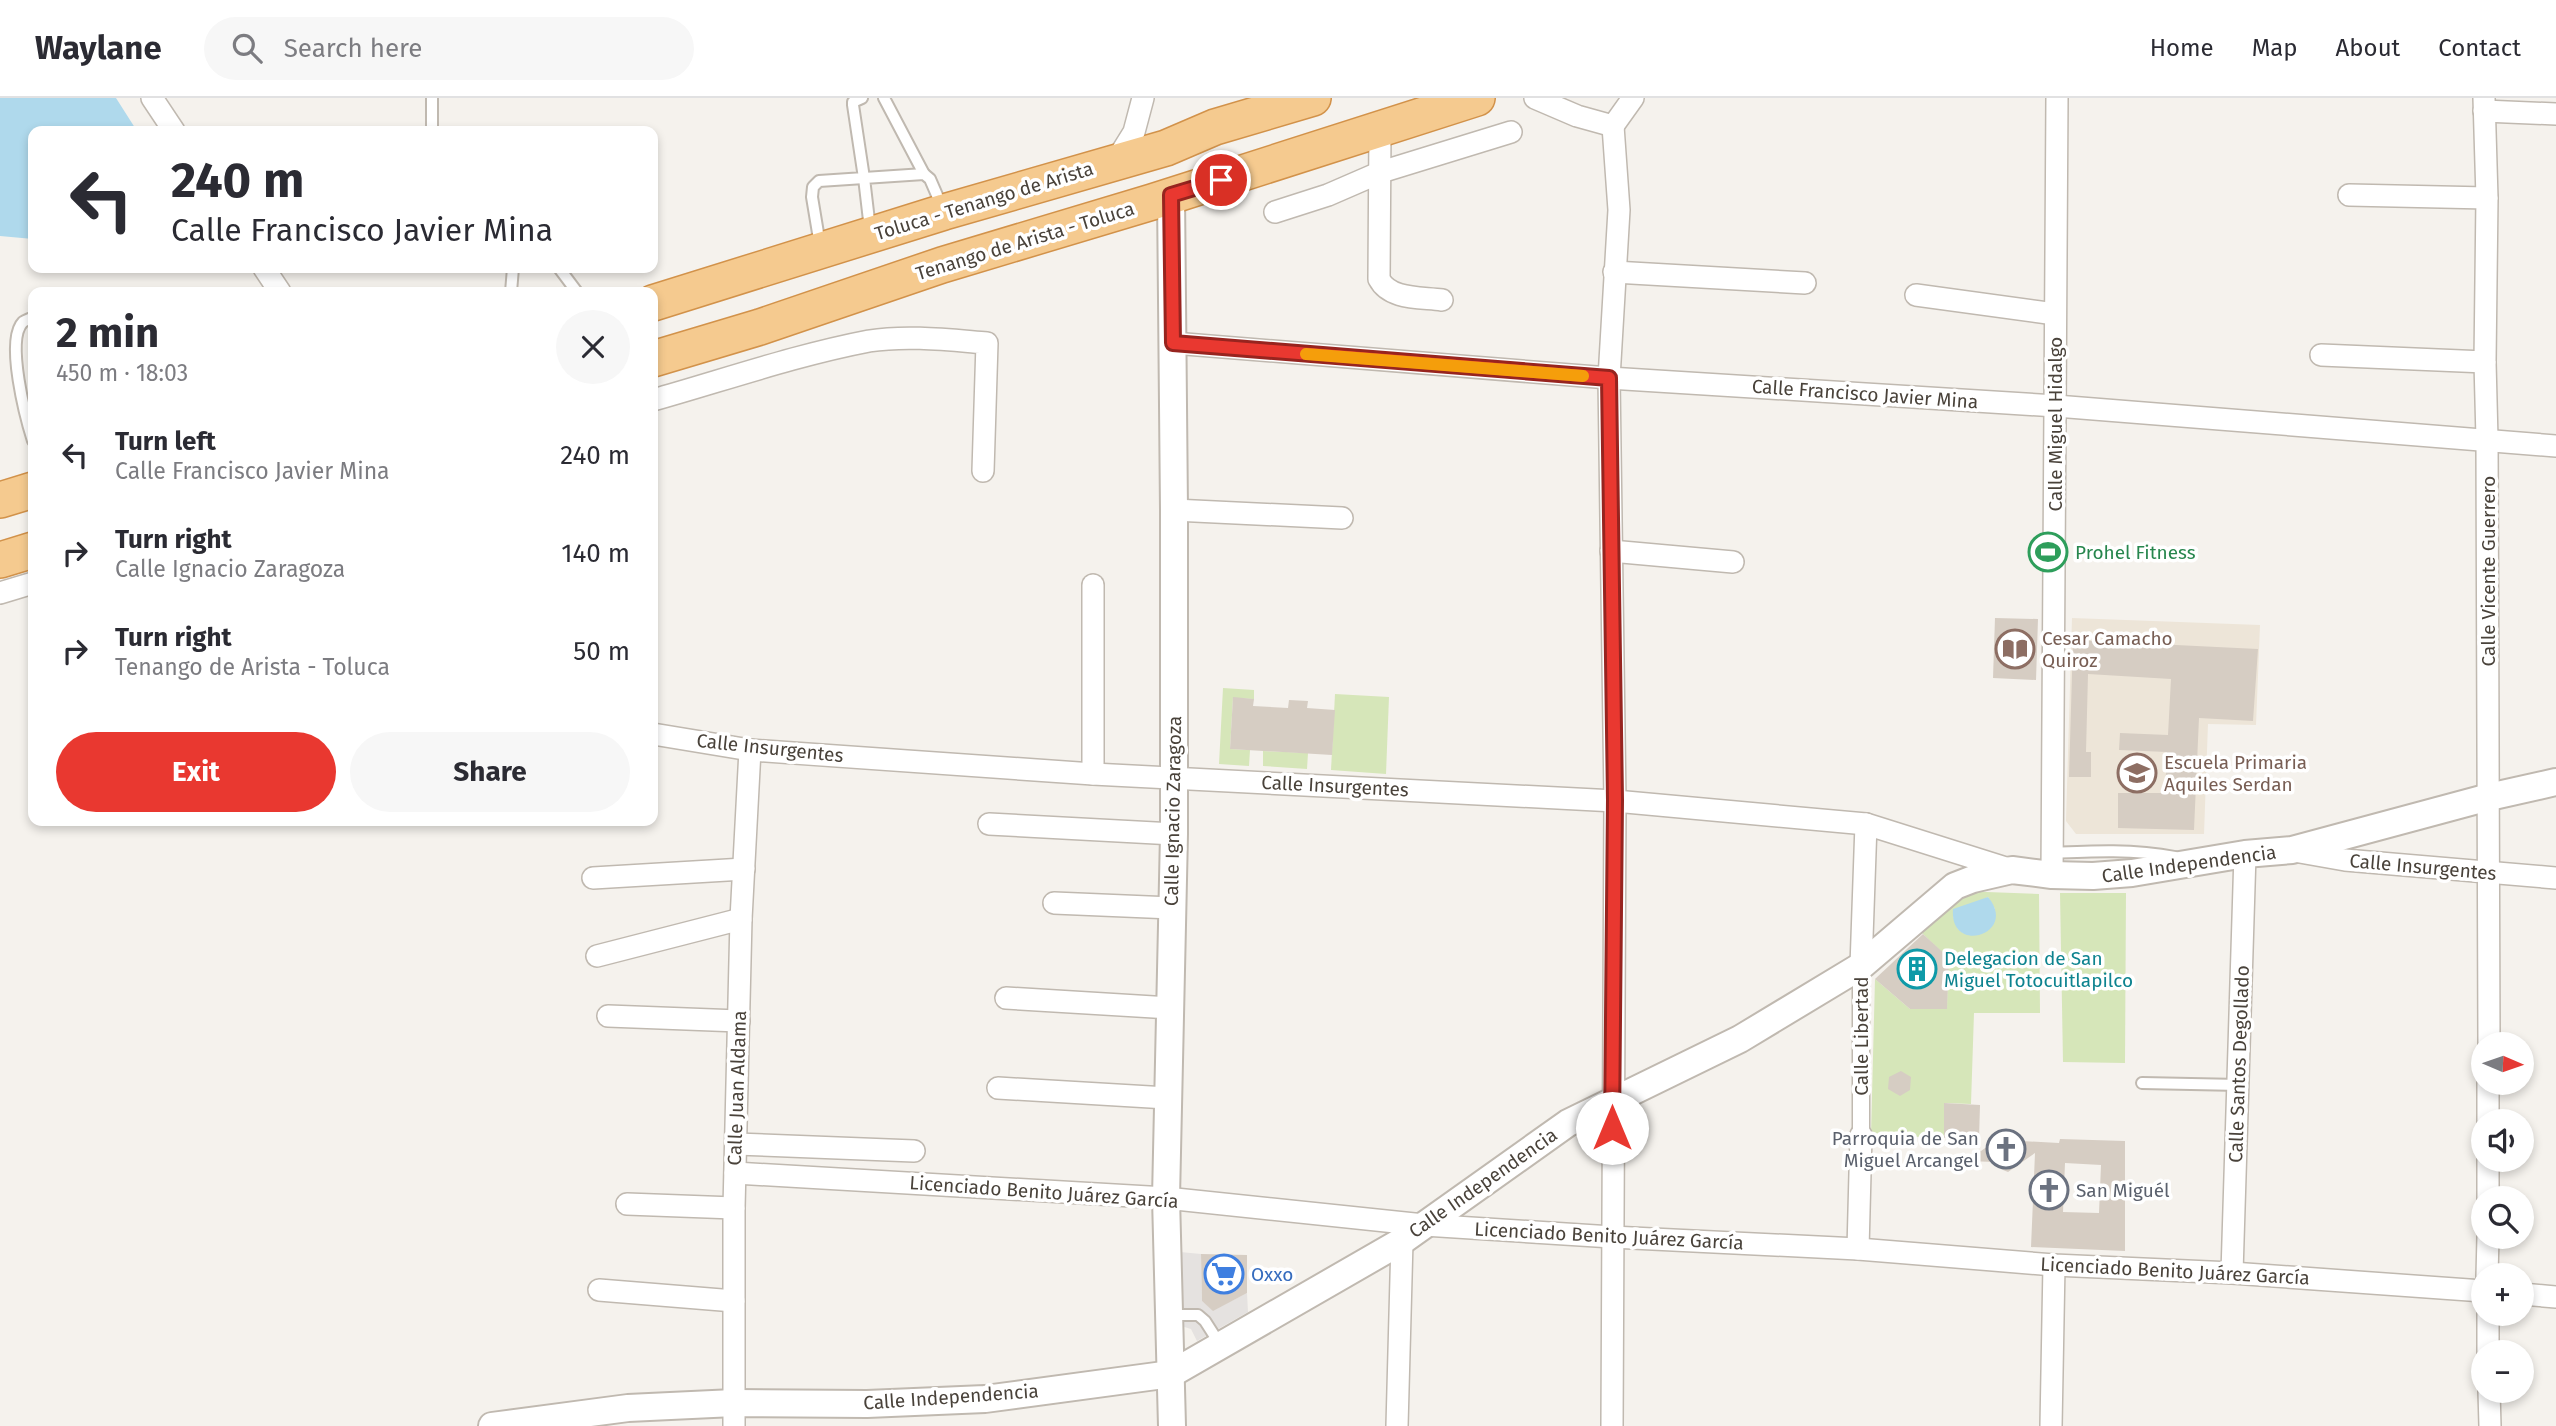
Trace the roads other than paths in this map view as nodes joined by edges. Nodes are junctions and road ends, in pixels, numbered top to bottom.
1 (152, 98) edge
2 (432, 98) edge
3 (862, 98) edge
4 (884, 98) edge
5 (1143, 98) edge
6 (1313, 98) edge
7 (1478, 98) edge
8 (1535, 98) edge
9 (1633, 98) edge
10 (2057, 98) edge
11 (1260, 104) edge
12 (2484, 104) edge
13 (2556, 114) edge
14 (171, 126) edge
15 (432, 126) edge
16 (1613, 126) junction
17 (1380, 130) junction
18 (1511, 132) dead end
19 (1116, 162) junction
20 (1381, 172) junction
21 (924, 174) junction
22 (864, 178) junction
23 (1171, 195) junction
24 (2349, 195) dead end
25 (2487, 198) junction
26 (944, 212) junction
27 (1275, 212) dead end
28 (870, 236) junction
29 (821, 252) junction
30 (1614, 272) junction
31 (1805, 283) dead end
32 (1916, 295) dead end
33 (1442, 300) dead end
34 (658, 301) edge
35 (2054, 313) junction
36 (28, 320) edge
37 (1173, 343) junction
38 (2321, 355) dead end
39 (658, 358) edge
40 (2484, 362) junction
41 (1609, 378) junction
42 (658, 399) edge
43 (2056, 407) junction
44 (28, 421) edge
45 (2487, 439) junction
46 (2556, 446) edge
47 (983, 471) dead end
48 (28, 492) edge
49 (0, 500) edge
50 (1174, 510) junction
51 (1342, 518) dead end
52 (1611, 551) junction
53 (28, 552) edge
54 (0, 560) edge
55 (1733, 562) dead end
56 (28, 585) edge
57 (1093, 585) dead end
58 (0, 593) edge
59 (658, 735) edge
60 (750, 750) junction
61 (1093, 774) junction
62 (1174, 777) junction
63 (2556, 782) edge
64 (2488, 797) junction
65 (1615, 800) junction
66 (989, 824) dead end
67 (1866, 824) junction
68 (1174, 834) junction
69 (2292, 850) junction
70 (2245, 854) junction
71 (2052, 864) junction
72 (744, 869) junction
73 (2012, 870) junction
74 (2490, 874) junction
75 (593, 878) dead end
76 (2556, 878) edge
77 (1054, 903) dead end
78 (1172, 908) junction
79 (741, 919) junction
80 (597, 956) dead end
81 (1861, 966) junction
82 (1006, 998) dead end
83 (1170, 1008) junction
84 (608, 1016) dead end
85 (739, 1021) junction
86 (2489, 1032) edge
87 (2142, 1083) dead end
88 (2240, 1085) junction
89 (998, 1088) dead end
90 (1167, 1098) junction
91 (1612, 1100) junction
92 (1861, 1135) joint
93 (736, 1143) junction
94 (915, 1151) dead end
95 (735, 1173) junction
96 (1166, 1199) junction
97 (627, 1204) dead end
98 (734, 1208) junction
99 (1424, 1225) junction
100 (1612, 1237) junction
101 (1402, 1241) junction
102 (1858, 1249) junction
103 (2054, 1265) junction
104 (2232, 1273) junction
105 (2471, 1289) edge
106 (599, 1290) dead end
107 (2534, 1295) edge
108 (2556, 1297) edge
109 (734, 1301) junction
110 (1170, 1315) junction
111 (1221, 1346) junction
112 (1171, 1374) junction
113 (2489, 1403) edge
114 (734, 1414) edge
115 (492, 1426) edge
116 (1172, 1426) edge
117 (1397, 1426) edge
118 (1612, 1426) edge
119 (2051, 1426) edge
120 (2490, 1426) edge

1 - 14 street
2 - 15 lane
3 - 22 lane
4 - 21 lane
5 - 19 street
6 - 11 highway, Toluca - Tenango de Arista
7 - 17 highway, Tenango de Arista - Toluca
8 - 16 street
9 - 16 street
10 - 35 street, Calle Miguel Hidalgo
11 - 19 highway, Toluca - Tenango de Arista
12 - 13 street
12 - 25 street, Calle Vicente Guerrero
16 - 30 street
17 - 20 street
17 - 23 highway, Tenango de Arista - Toluca
18 - 20 street
19 - 26 highway, Toluca - Tenango de Arista
20 - 27 street
20 - 33 street
21 - 22 lane
21 - 26 lane
22 - 28 lane
22 - 29 lane
23 - 37 street, Calle Ignacio Zaragoza
23 - 39 highway, Tenango de Arista - Toluca
24 - 25 street
25 - 40 street, Calle Vicente Guerrero
26 - 28 highway, Toluca - Tenango de Arista
28 - 29 highway, Toluca - Tenango de Arista
29 - 34 highway, Toluca - Tenango de Arista
30 - 31 street
30 - 41 street
32 - 35 street
35 - 43 street, Calle Miguel Hidalgo
36 - 44 lane
37 - 41 street, Calle Francisco Javier Mina
37 - 50 street, Calle Ignacio Zaragoza
38 - 40 street
40 - 45 street, Calle Vicente Guerrero
41 - 43 street, Calle Francisco Javier Mina
41 - 52 street
42 - 47 street
43 - 45 street, Calle Francisco Javier Mina
43 - 71 street, Calle Miguel Hidalgo
45 - 46 street, Calle Francisco Javier Mina
45 - 64 street, Calle Vicente Guerrero
48 - 49 highway
50 - 51 street
50 - 62 street, Calle Ignacio Zaragoza
52 - 55 street
52 - 65 street
53 - 54 highway
56 - 58 street
57 - 61 street
59 - 60 street, Calle Insurgentes
60 - 61 street, Calle Insurgentes
60 - 72 street, Calle Juan Aldama
61 - 62 street, Calle Insurgentes
62 - 65 street, Calle Insurgentes
62 - 68 street, Calle Ignacio Zaragoza
63 - 64 street, Calle Independencia
64 - 69 street, Calle Independencia
64 - 74 street, Calle Vicente Guerrero
65 - 67 street, Calle Insurgentes
65 - 91 street
66 - 68 street
67 - 73 street, Calle Insurgentes
67 - 81 street, Calle Libertad
68 - 78 street, Calle Ignacio Zaragoza
69 - 70 street, Calle Independencia
69 - 74 street, Calle Insurgentes
70 - 71 street, Calle Independencia
70 - 88 street, Calle Santos Degollado
71 - 73 street, Calle Independencia
72 - 75 street
72 - 79 street, Calle Juan Aldama
73 - 81 street, Calle Independencia
74 - 76 street, Calle Insurgentes
74 - 86 street, Calle Vicente Guerrero
77 - 78 street
78 - 83 street, Calle Ignacio Zaragoza
79 - 80 street
79 - 85 street, Calle Juan Aldama
81 - 91 street, Calle Independencia
81 - 92 street, Calle Libertad
82 - 83 street
83 - 90 street, Calle Ignacio Zaragoza
84 - 85 street
85 - 93 street, Calle Juan Aldama
87 - 88 lane
88 - 104 street, Calle Santos Degollado
89 - 90 street
90 - 96 street, Calle Ignacio Zaragoza
91 - 99 street, Calle Independencia
91 - 100 street
92 - 102 street, Calle Libertad
93 - 94 street
93 - 95 street, Calle Juan Aldama
95 - 96 street, Licenciado Benito Juárez García
95 - 98 street, Calle Juan Aldama
96 - 99 street, Licenciado Benito Juárez García
96 - 110 street, Calle Ignacio Zaragoza
97 - 98 street
98 - 109 street, Calle Juan Aldama
99 - 100 street, Licenciado Benito Juárez García
99 - 101 street, Calle Independencia
100 - 102 street, Licenciado Benito Juárez García
100 - 118 street
101 - 111 street, Calle Independencia
101 - 117 street
102 - 103 street, Licenciado Benito Juárez García
103 - 104 street, Licenciado Benito Juárez García
103 - 119 street
104 - 105 street, Licenciado Benito Juárez García
106 - 109 street
107 - 108 street
109 - 114 street, Calle Juan Aldama
110 - 111 lane
110 - 112 street, Calle Ignacio Zaragoza
111 - 112 street, Calle Independencia
112 - 114 street, Calle Independencia
112 - 116 street, Calle Ignacio Zaragoza
113 - 120 street
114 - 115 street, Calle Independencia

